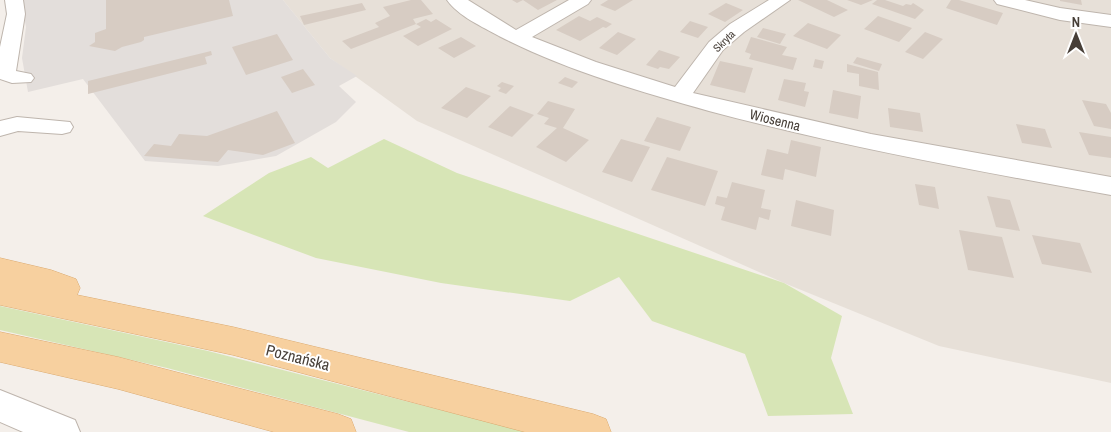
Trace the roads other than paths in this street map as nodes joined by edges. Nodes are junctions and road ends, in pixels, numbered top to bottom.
1 (14, 0) edge
2 (456, 0) edge
3 (582, 0) edge
4 (781, 0) edge
5 (1003, 0) edge
6 (1111, 21) edge
7 (518, 37) junction
8 (24, 78) dead end
9 (680, 96) junction
10 (62, 126) dead end
11 (0, 129) edge
12 (1111, 186) edge
13 (0, 270) edge
14 (0, 292) edge
15 (133, 318) junction
16 (0, 347) edge
17 (0, 406) edge
18 (64, 432) edge
19 (338, 432) edge
20 (593, 432) edge

1 - 8 street
2 - 7 street, Wiosenna
3 - 7 street
4 - 9 street, Skryta
5 - 6 street
7 - 9 street, Wiosenna
9 - 12 street, Wiosenna
10 - 11 street
13 - 15 main road
14 - 15 main road, Poznańska
15 - 20 main road, Poznańska
16 - 19 main road
17 - 18 street

